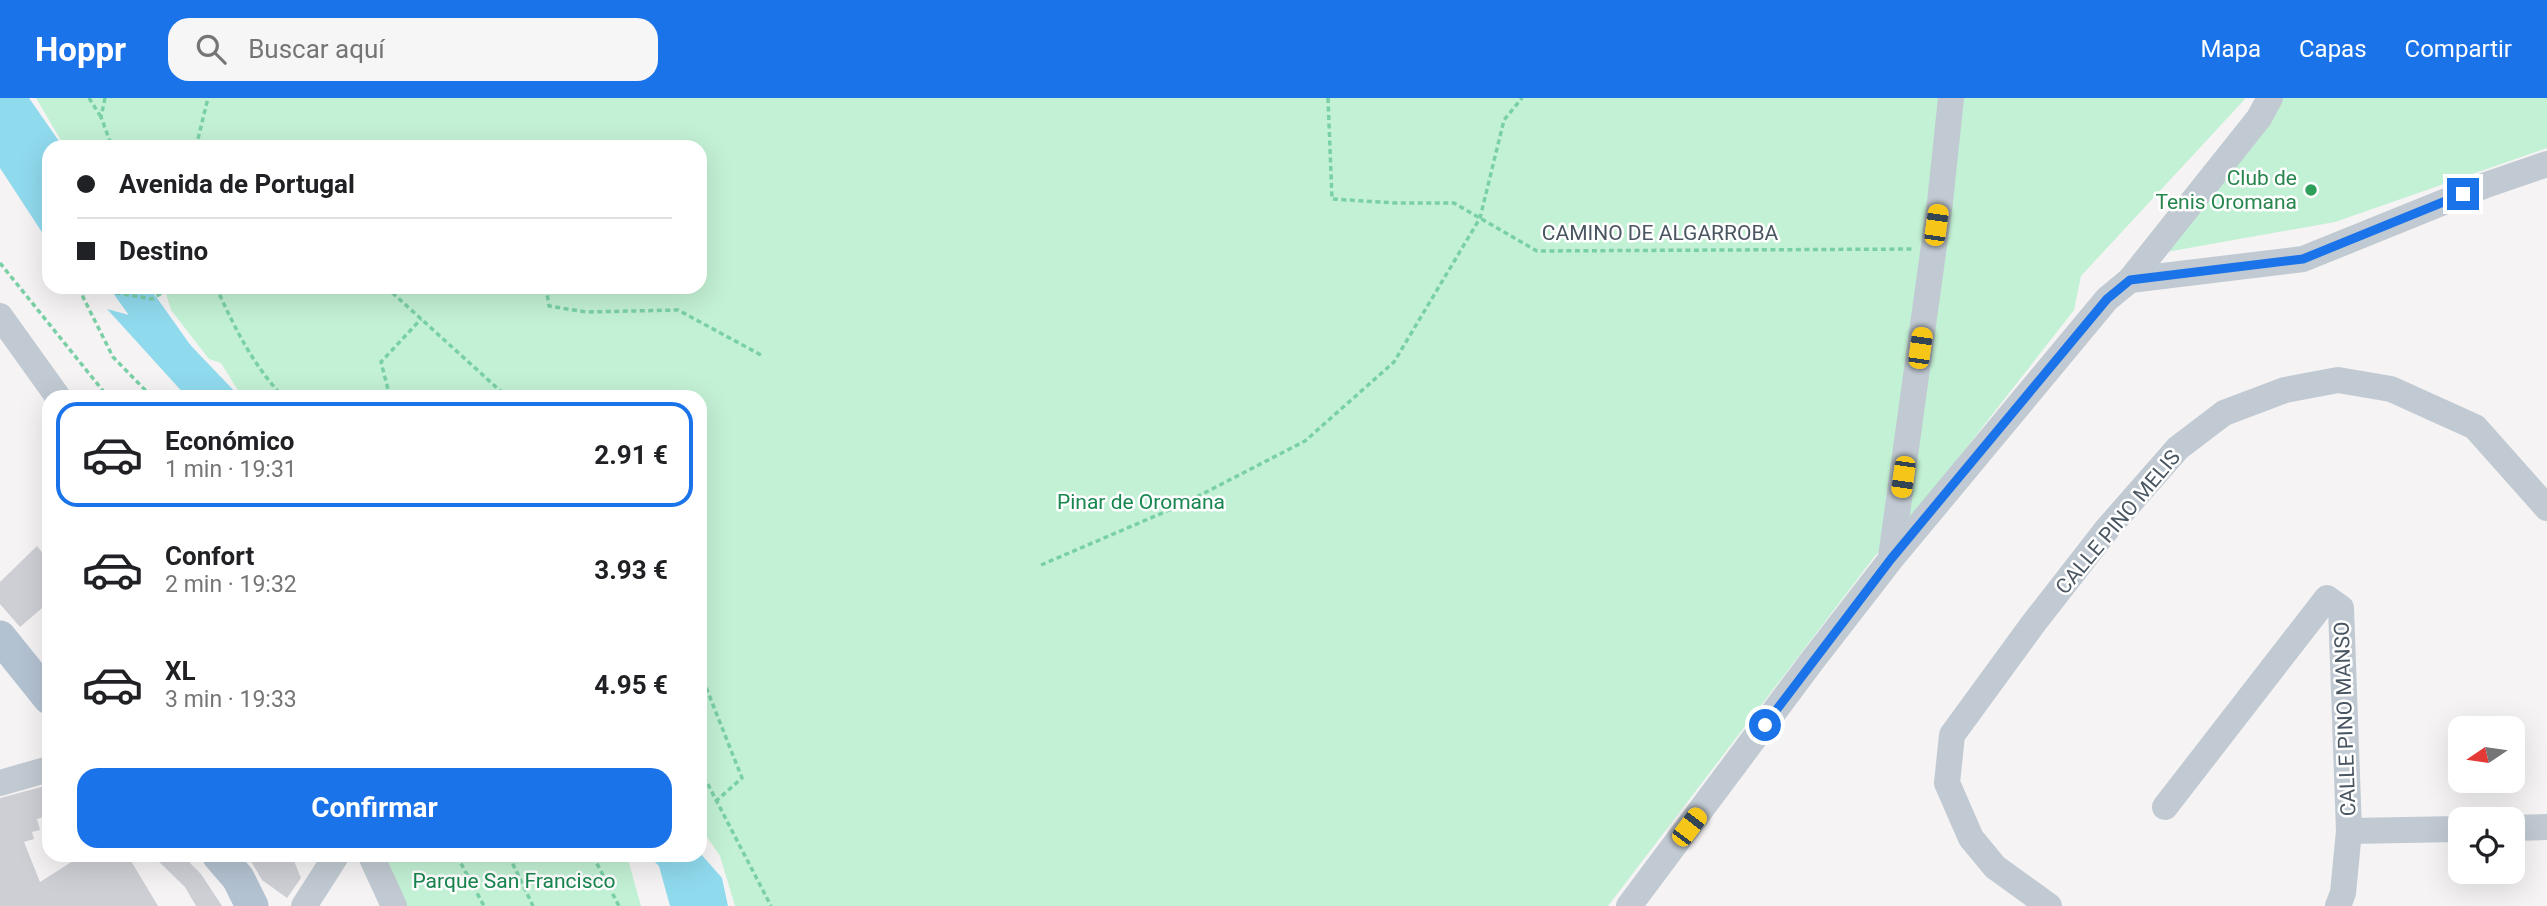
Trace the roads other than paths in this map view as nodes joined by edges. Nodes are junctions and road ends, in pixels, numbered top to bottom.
1 (1951, 98) edge
2 (2270, 98) edge
3 (2547, 164) edge
4 (2130, 280) junction
5 (0, 316) edge
6 (53, 390) edge
7 (2547, 508) edge
8 (1891, 559) junction
9 (0, 637) edge
10 (42, 689) edge
11 (42, 771) edge
12 (0, 783) edge
13 (2165, 807) dead end
14 (2547, 827) edge
15 (2525, 828) edge
16 (2448, 829) edge
17 (2349, 831) junction
18 (224, 862) edge
19 (332, 862) edge
20 (373, 862) edge
21 (252, 906) edge
22 (304, 906) edge
23 (394, 906) edge
24 (1629, 906) edge
25 (2049, 906) edge
26 (2338, 906) edge

1 - 8 street
2 - 4 street
3 - 4 street
4 - 8 street
5 - 6 street
7 - 25 street, CALLE PINO MELIS
8 - 24 street
9 - 10 main road
11 - 12 street
13 - 17 street, CALLE PINO MANSO
14 - 15 street
16 - 17 street, CALLE PINO MANSO
17 - 26 street
18 - 21 main road
19 - 22 street
20 - 23 street

